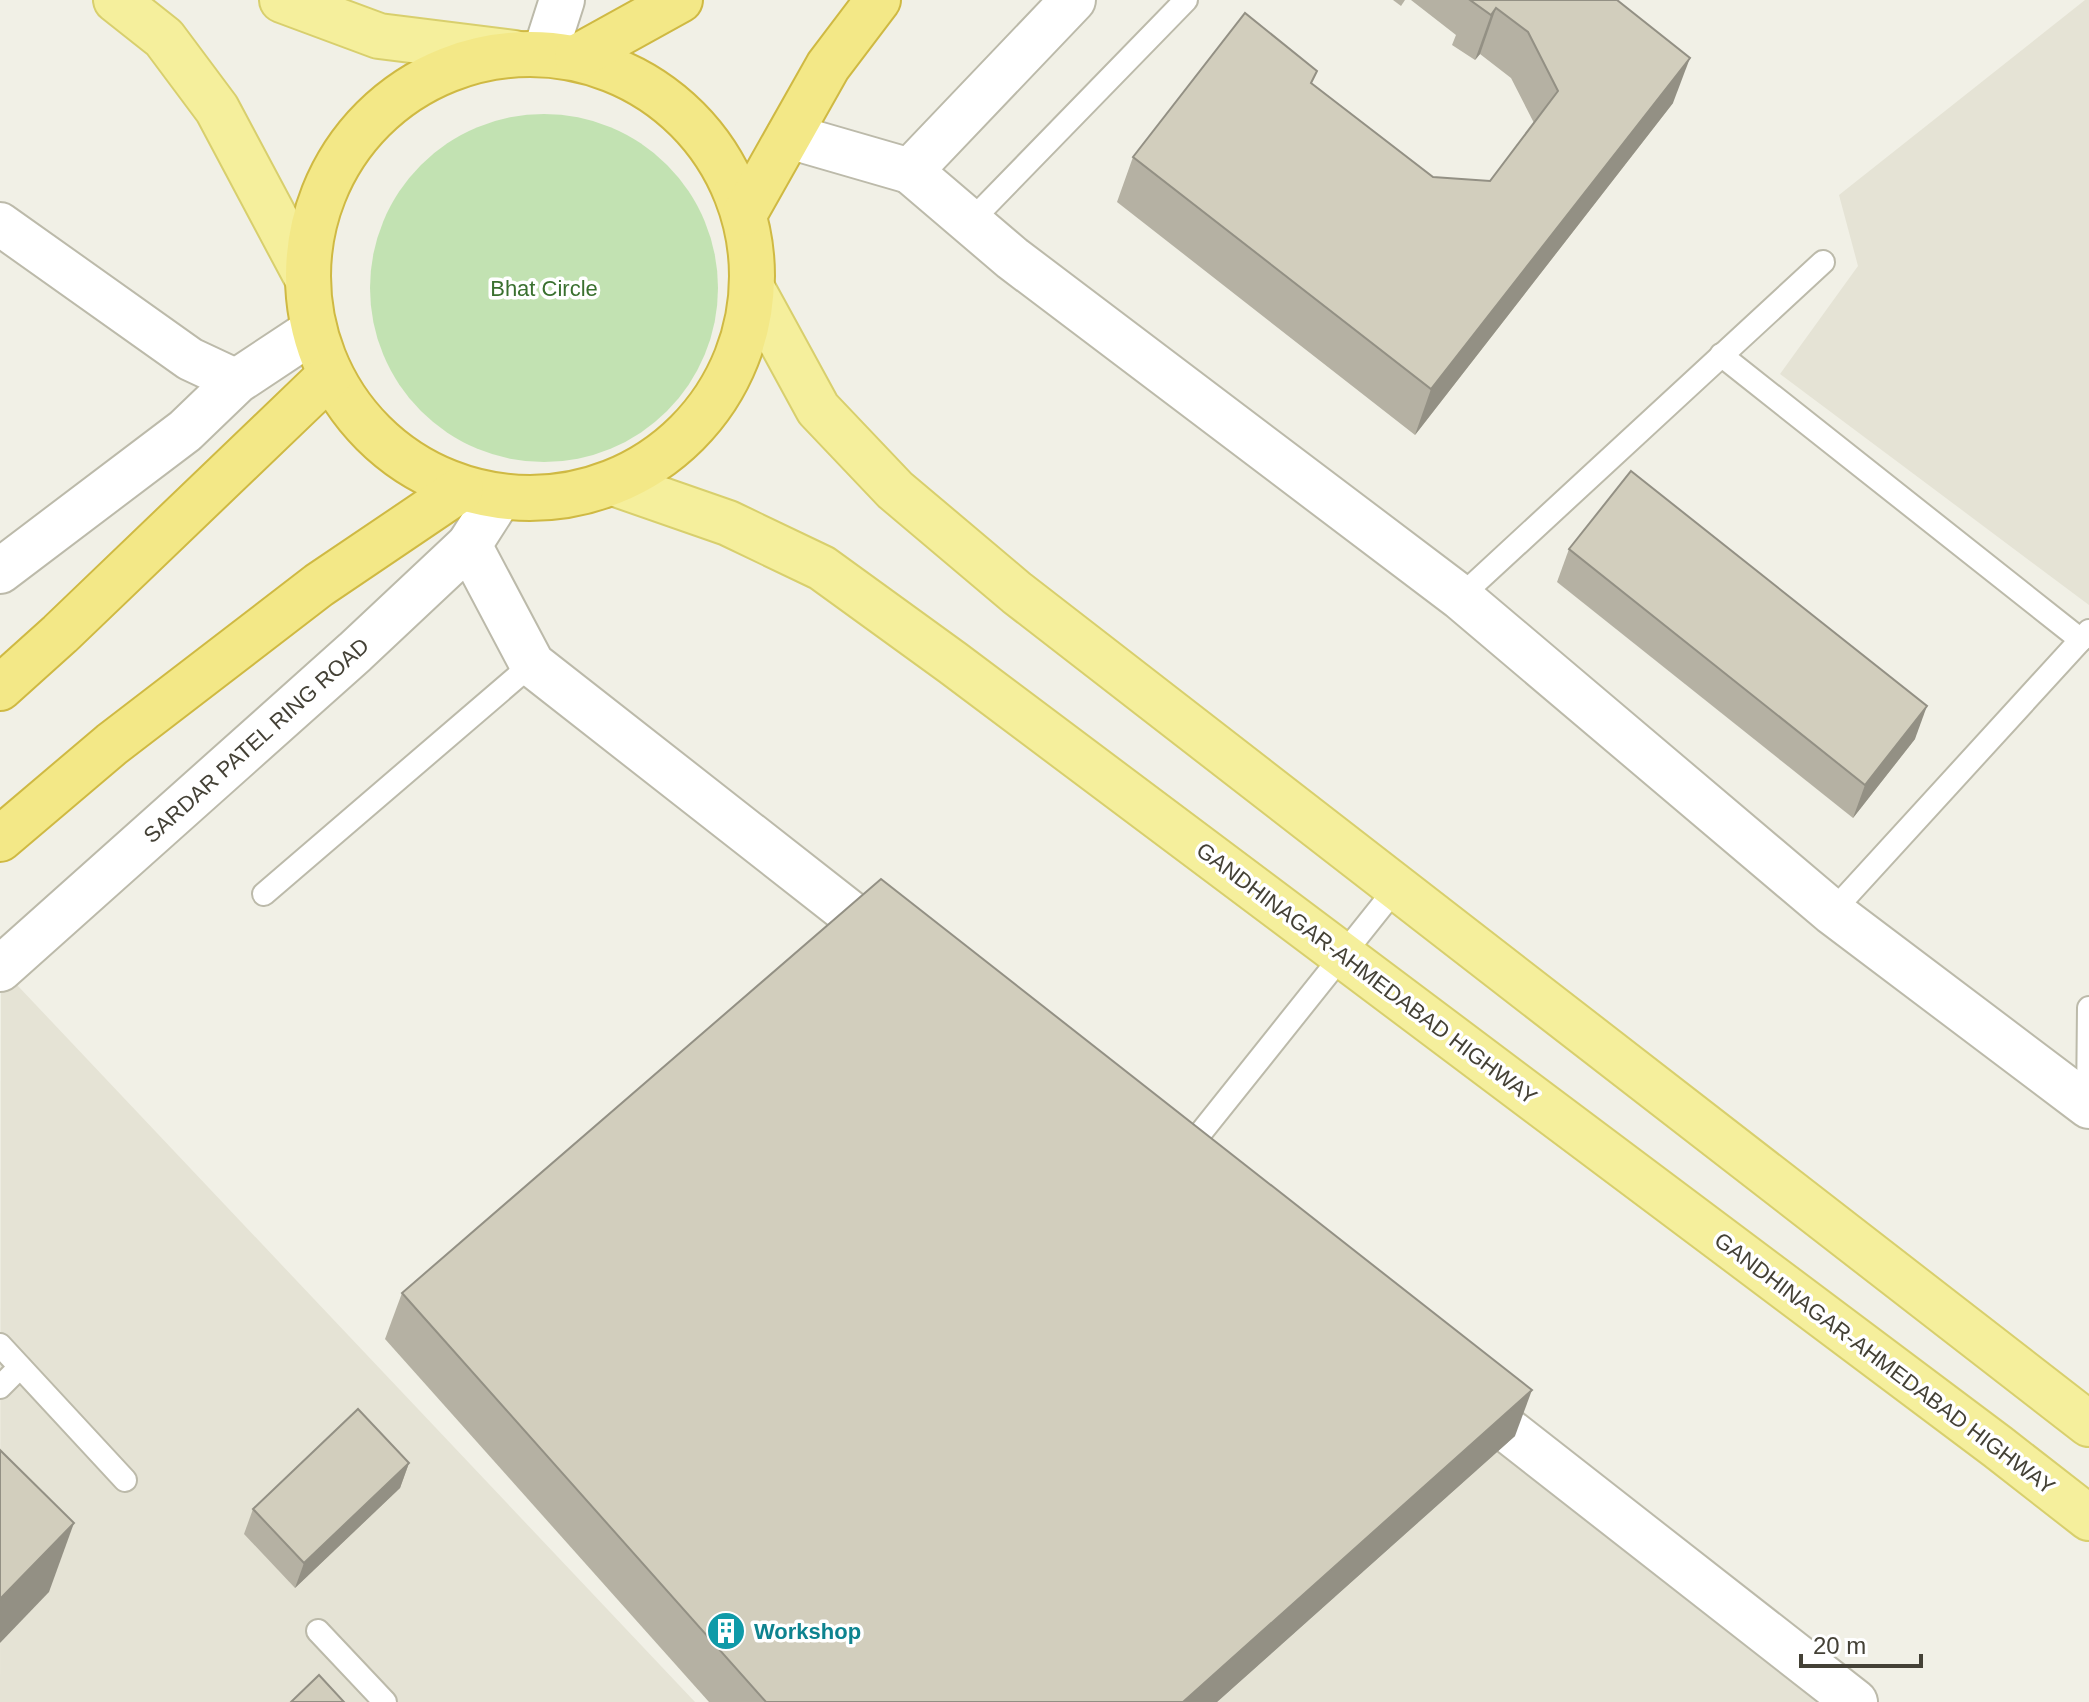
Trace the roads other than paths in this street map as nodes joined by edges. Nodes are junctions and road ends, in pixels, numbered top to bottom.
1 (116, 0) edge
2 (282, 0) edge
3 (562, 0) edge
4 (680, 0) edge
5 (878, 0) edge
6 (1073, 0) edge
7 (1186, 0) edge
8 (545, 54) junction
9 (789, 136) junction
10 (910, 171) junction
11 (745, 213) junction
12 (970, 222) junction
13 (0, 224) edge
14 (1823, 262) dead end
15 (307, 278) junction
16 (753, 290) junction
17 (314, 330) junction
18 (1721, 355) junction
19 (330, 375) junction
20 (237, 381) junction
21 (613, 483) junction
22 (480, 493) junction
23 (469, 545) junction
24 (0, 571) edge
25 (1460, 597) junction
26 (2085, 635) edge
27 (532, 664) junction
28 (0, 688) edge
29 (0, 839) edge
30 (1397, 887) junction
31 (264, 894) dead end
32 (1832, 912) junction
33 (1344, 956) junction
34 (0, 969) edge
35 (926, 974) edge
36 (2089, 1008) edge
37 (2088, 1106) edge
38 (1175, 1169) edge
39 (0, 1345) edge
40 (20, 1367) junction
41 (1442, 1378) edge
42 (0, 1387) edge
43 (2089, 1424) edge
44 (125, 1480) dead end
45 (2089, 1518) edge
46 (318, 1631) dead end
47 (385, 1702) edge
48 (1855, 1702) edge

1 - 15 main road
2 - 8 main road
3 - 8 street
4 - 8 highway
5 - 9 highway
6 - 10 street
7 - 12 lane
8 - 11 highway
8 - 15 highway
9 - 10 street
9 - 11 highway
10 - 12 street
11 - 16 highway
12 - 25 street
13 - 20 street
14 - 18 lane
15 - 17 highway
16 - 21 highway
16 - 30 main road
17 - 19 highway
17 - 20 street
18 - 25 lane
18 - 26 lane
19 - 22 highway
19 - 28 highway
20 - 24 street
21 - 22 highway
21 - 33 main road, GANDHINAGAR-AHMEDABAD HIGHWAY
22 - 23 street, SARDAR PATEL RING ROAD
22 - 29 highway
23 - 27 street
23 - 34 street, SARDAR PATEL RING ROAD
25 - 32 street
26 - 32 lane
27 - 31 lane
27 - 35 street
30 - 33 lane
30 - 43 main road
32 - 37 street
33 - 38 lane
33 - 45 main road, GANDHINAGAR-AHMEDABAD HIGHWAY
36 - 37 lane
39 - 40 lane
40 - 42 lane
40 - 44 lane
41 - 48 street
46 - 47 lane

